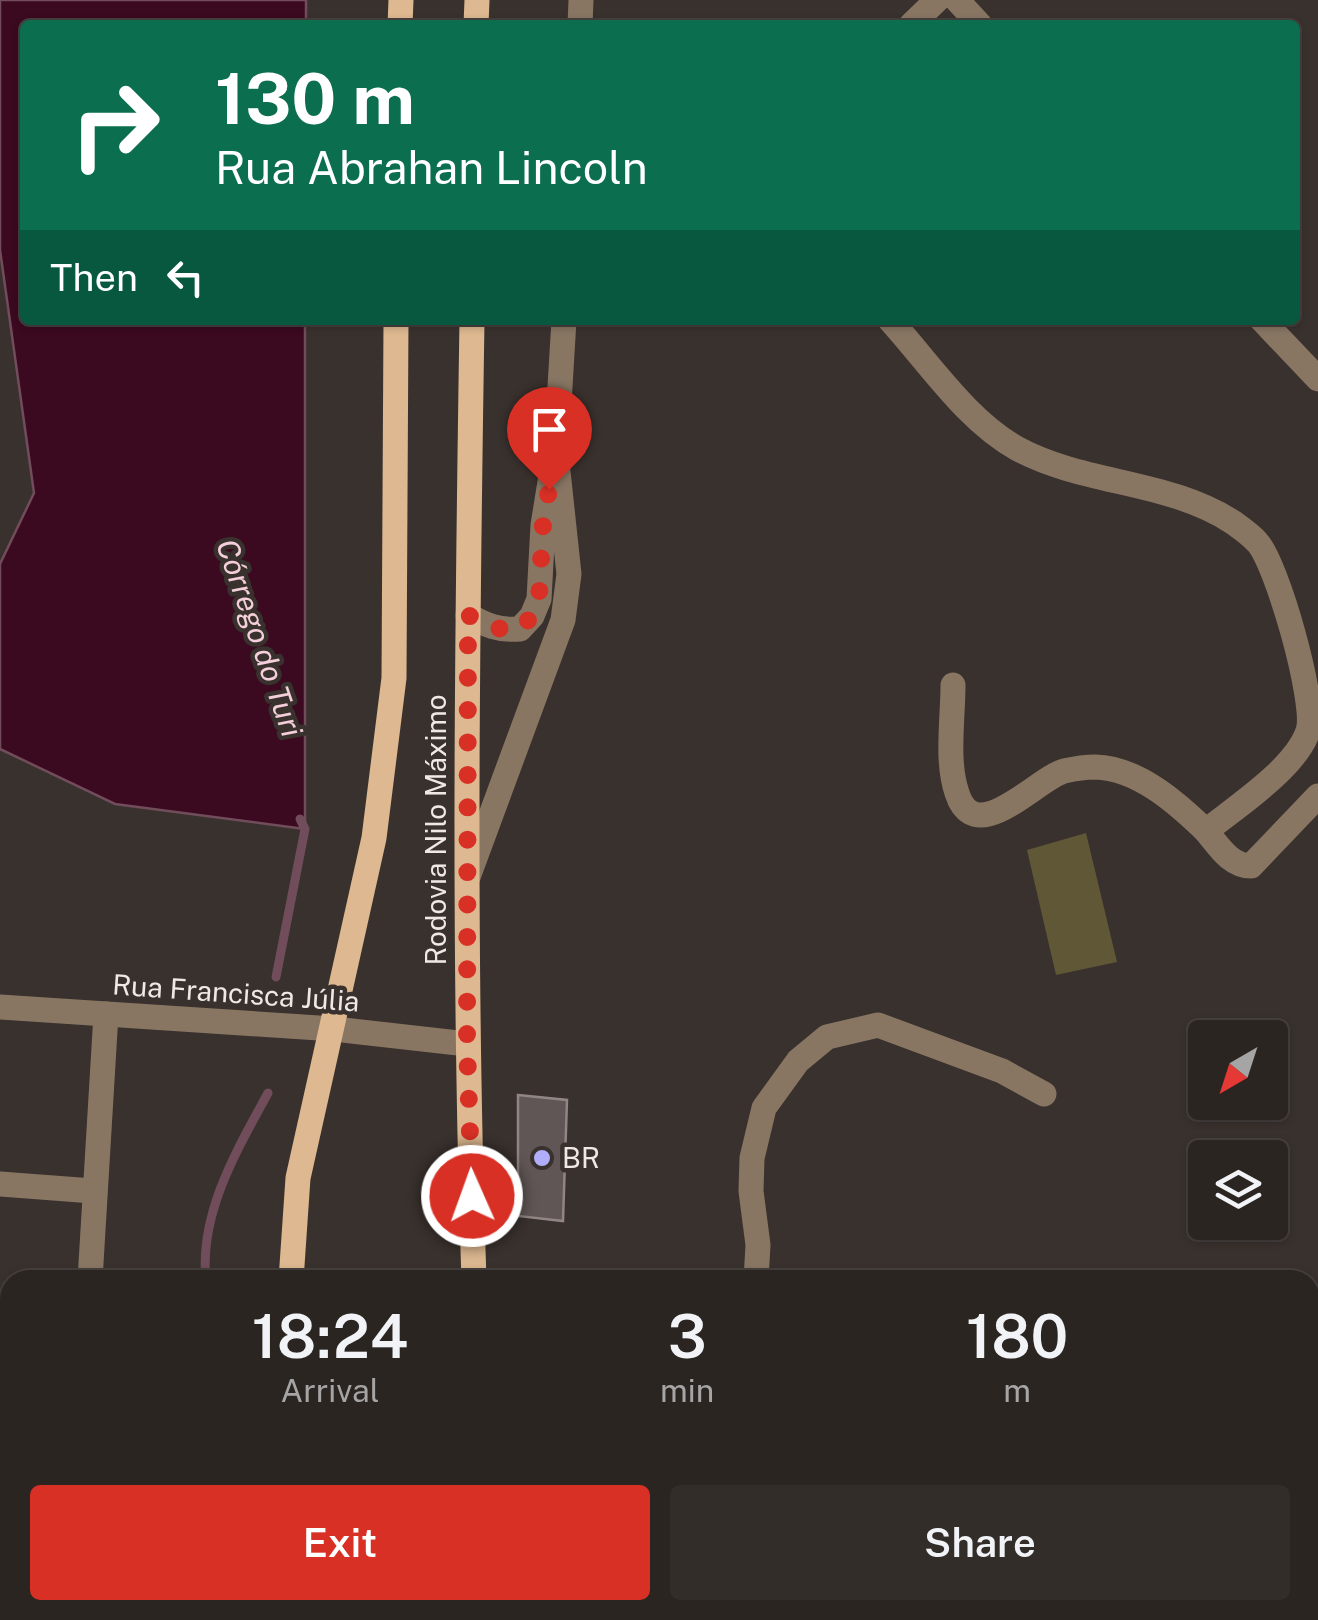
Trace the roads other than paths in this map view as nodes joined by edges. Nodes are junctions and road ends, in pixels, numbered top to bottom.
1 (937, 0) edge
2 (956, 0) edge
3 (916, 20) edge
4 (975, 20) edge
5 (396, 325) edge
6 (472, 325) edge
7 (564, 325) edge
8 (894, 325) edge
9 (1267, 325) edge
10 (1318, 379) edge
11 (556, 453) junction
12 (468, 615) junction
13 (954, 685) dead end
14 (1318, 796) edge
15 (1206, 831) junction
16 (467, 881) junction
17 (0, 1007) edge
18 (106, 1014) junction
19 (334, 1029) junction
20 (467, 1044) junction
21 (1044, 1094) dead end
22 (0, 1184) edge
23 (93, 1191) junction
24 (90, 1270) edge
25 (293, 1270) edge
26 (477, 1270) edge
27 (757, 1270) edge

1 - 3 street
2 - 4 street
5 - 19 main road
6 - 12 main road, Rodovia Nilo Máximo
7 - 11 street
8 - 15 street
9 - 10 street
11 - 12 street
11 - 16 street
12 - 16 main road, Rodovia Nilo Máximo
13 - 15 street
14 - 15 street
16 - 20 main road, Rodovia Nilo Máximo
17 - 18 street, Rua Francisca Júlia
18 - 19 street, Rua Francisca Júlia
18 - 23 street
19 - 20 street, Rua Francisca Júlia
19 - 25 main road
20 - 26 main road, Rodovia Nilo Máximo
21 - 27 street
22 - 23 street
23 - 24 street

